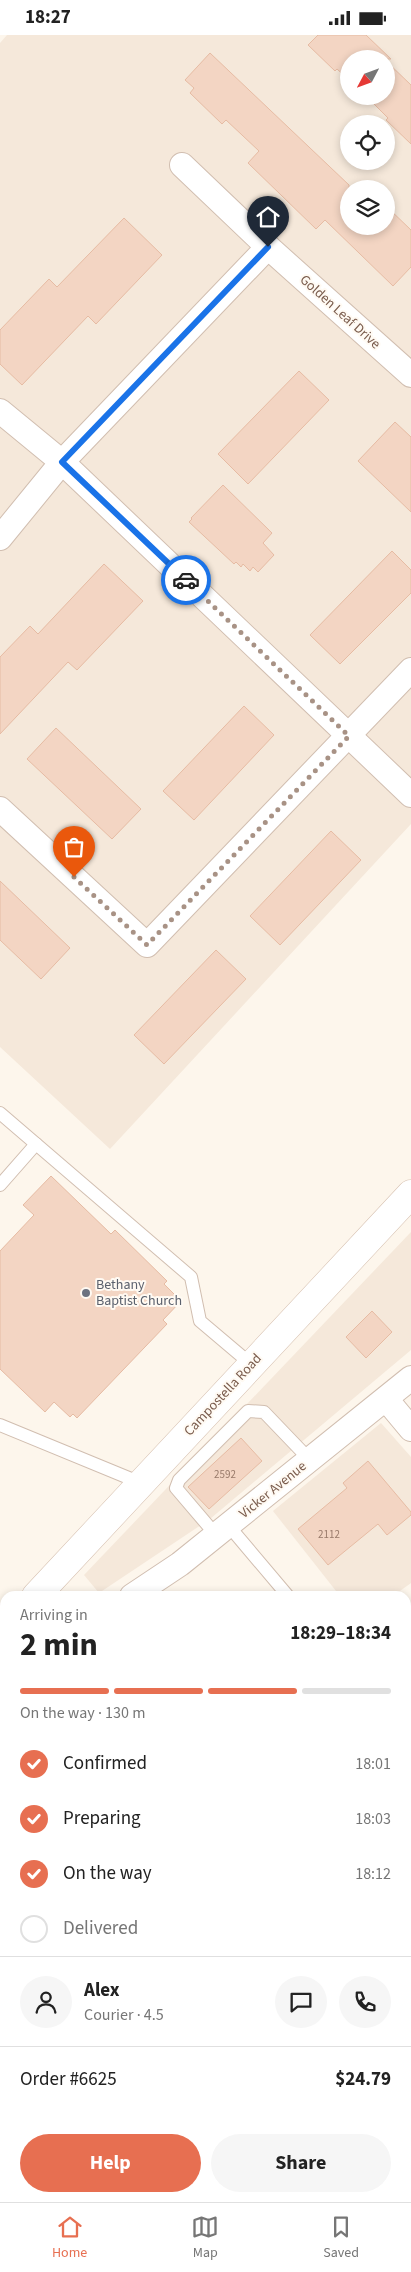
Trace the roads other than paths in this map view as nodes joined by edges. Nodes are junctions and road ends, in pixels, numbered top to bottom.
1 (182, 165) dead end
2 (268, 247) junction
3 (411, 375) edge
4 (0, 411) edge
5 (62, 462) junction
6 (0, 538) edge
7 (411, 670) edge
8 (349, 736) junction
9 (411, 795) edge
10 (0, 809) edge
11 (0, 1113) edge
12 (36, 1144) junction
13 (0, 1185) edge
14 (411, 1194) edge
15 (252, 1365) junction
16 (411, 1378) edge
17 (386, 1399) junction
18 (0, 1425) edge
19 (411, 1429) edge
20 (310, 1460) junction
21 (141, 1483) junction
22 (222, 1530) junction
23 (41, 1591) edge
24 (140, 1591) edge
25 (283, 1591) edge

1 - 2 street, Golden Leaf Drive
2 - 3 street, Golden Leaf Drive
2 - 5 street
4 - 5 street
5 - 6 street
5 - 8 street
7 - 8 street
8 - 9 street
8 - 10 street
11 - 12 lane
12 - 13 lane
12 - 15 lane
14 - 15 main road, Campostella Road
15 - 21 main road, Campostella Road
16 - 17 street, Vicker Avenue
17 - 19 street
17 - 20 street, Vicker Avenue
18 - 21 lane
20 - 22 street, Vicker Avenue
20 - 22 lane
21 - 23 main road, Campostella Road
22 - 24 street, Vicker Avenue
22 - 25 lane

